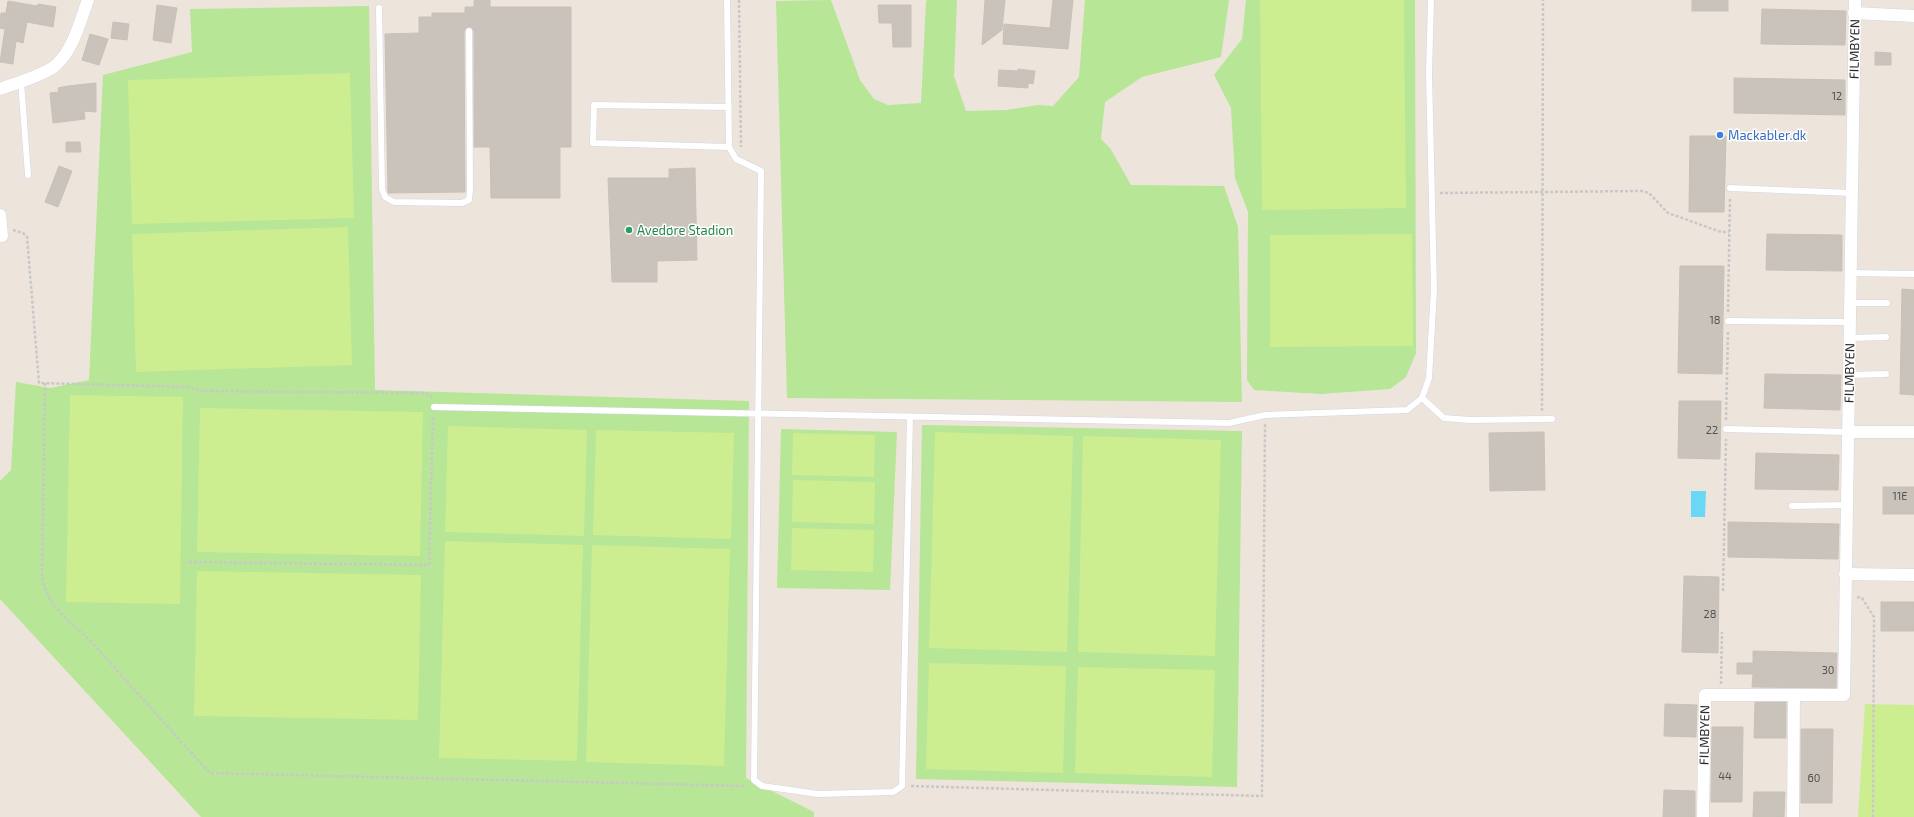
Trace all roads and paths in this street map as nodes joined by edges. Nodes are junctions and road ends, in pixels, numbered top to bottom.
1 (88, 0) edge
2 (727, 0) edge
3 (738, 0) edge
4 (1431, 0) edge
5 (1543, 0) edge
6 (1855, 0) edge
7 (379, 8) dead end
8 (1854, 13) junction
9 (1914, 16) edge
10 (469, 31) dead end
11 (21, 82) junction
12 (0, 89) edge
13 (729, 107) junction
14 (729, 147) junction
15 (741, 161) junction
16 (28, 175) dead end
17 (1730, 188) joint
18 (1542, 191) junction
19 (1432, 193) junction
20 (1852, 193) junction
21 (0, 214) edge
22 (1, 232) edge
23 (1729, 232) junction
24 (1850, 273) junction
25 (1914, 274) edge
26 (1850, 303) junction
27 (1887, 303) dead end
28 (1728, 321) junction
29 (1850, 322) junction
30 (1886, 337) dead end
31 (1849, 338) junction
32 (1886, 374) dead end
33 (1849, 375) junction
34 (45, 383) junction
35 (1422, 398) junction
36 (434, 407) junction
37 (759, 415) junction
38 (1265, 415) junction
39 (910, 417) junction
40 (1542, 419) junction
41 (1552, 419) dead end
42 (1726, 429) junction
43 (1848, 432) junction
44 (1914, 432) edge
45 (1847, 505) junction
46 (1792, 506) dead end
47 (189, 562) dead end
48 (1845, 574) junction
49 (1914, 575) edge
50 (1723, 591) dead end
51 (1845, 596) junction
52 (1722, 632) dead end
53 (1721, 695) junction
54 (1794, 696) junction
55 (762, 786) junction
56 (902, 786) junction
57 (1703, 817) edge
58 (1793, 817) edge
59 (1873, 817) edge

1 - 11 street
2 - 13 lane
3 - 15 path
4 - 19 lane
5 - 18 path
6 - 8 street, FILMBYEN
7 - 10 lane
8 - 9 street
8 - 20 street, FILMBYEN
11 - 12 street
11 - 16 lane
13 - 14 lane
13 - 14 lane
14 - 15 lane
15 - 37 lane
17 - 20 lane
17 - 23 path
18 - 19 path
18 - 23 path
18 - 40 path
19 - 35 lane
20 - 24 street, FILMBYEN
21 - 22 street
22 - 34 path
23 - 28 path
24 - 25 lane
24 - 26 street, FILMBYEN
26 - 27 lane
26 - 29 street, FILMBYEN
28 - 29 lane
28 - 42 path
29 - 31 street, FILMBYEN
30 - 31 lane
31 - 33 street, FILMBYEN
32 - 33 lane
33 - 43 street, FILMBYEN
34 - 36 path
34 - 55 path
35 - 38 lane
35 - 40 lane
36 - 37 lane
36 - 47 path
37 - 39 lane
37 - 55 lane
38 - 39 lane
38 - 56 path
39 - 56 lane
40 - 41 lane
42 - 43 lane
42 - 50 path
43 - 44 street
43 - 45 street, FILMBYEN
45 - 46 lane
45 - 48 street, FILMBYEN
48 - 49 street
48 - 51 street, FILMBYEN
51 - 54 street, FILMBYEN
51 - 59 path
52 - 53 path
53 - 54 street, FILMBYEN
53 - 57 street, FILMBYEN
54 - 58 street
55 - 56 lane

